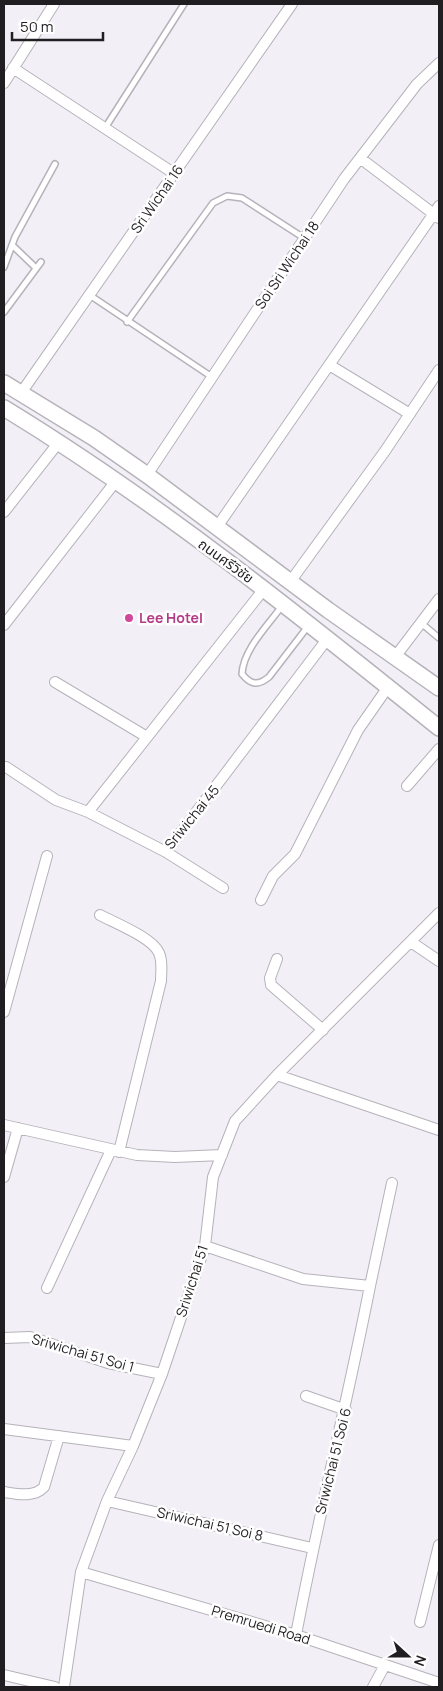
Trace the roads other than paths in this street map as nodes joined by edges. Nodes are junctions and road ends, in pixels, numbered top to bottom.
1 (54, 4) edge
2 (184, 4) edge
3 (292, 4) edge
4 (439, 63) edge
5 (13, 68) junction
6 (4, 83) edge
7 (105, 128) junction
8 (360, 158) junction
9 (55, 164) dead end
10 (175, 174) junction
11 (437, 213) edge
12 (305, 238) junction
13 (12, 245) junction
14 (41, 262) dead end
15 (4, 267) edge
16 (36, 268) junction
17 (91, 296) junction
18 (4, 312) edge
19 (127, 322) junction
20 (331, 366) junction
21 (439, 370) edge
22 (212, 377) junction
23 (4, 383) edge
24 (21, 393) junction
25 (4, 408) edge
26 (410, 414) junction
27 (59, 442) junction
28 (147, 475) junction
29 (116, 481) junction
30 (4, 512) edge
31 (217, 527) junction
32 (290, 582) junction
33 (264, 589) junction
34 (439, 599) edge
35 (283, 604) junction
36 (421, 623) junction
37 (4, 625) edge
38 (309, 625) junction
39 (328, 638) junction
40 (439, 638) edge
41 (395, 657) junction
42 (55, 682) dead end
43 (388, 686) junction
44 (439, 688) edge
45 (439, 728) edge
46 (147, 737) junction
47 (439, 749) edge
48 (6, 767) dead end
49 (407, 786) dead end
50 (88, 812) junction
51 (166, 852) junction
52 (47, 856) dead end
53 (223, 888) dead end
54 (261, 900) dead end
55 (439, 913) edge
56 (100, 915) dead end
57 (411, 942) junction
58 (277, 959) dead end
59 (439, 961) edge
60 (4, 1012) edge
61 (323, 1030) junction
62 (277, 1075) junction
63 (4, 1125) edge
64 (18, 1128) junction
65 (439, 1130) edge
66 (115, 1151) junction
67 (222, 1154) junction
68 (4, 1177) edge
69 (392, 1183) dead end
70 (205, 1246) junction
71 (370, 1286) junction
72 (47, 1288) dead end
73 (4, 1338) edge
74 (162, 1374) junction
75 (306, 1396) dead end
76 (346, 1410) junction
77 (4, 1429) edge
78 (59, 1436) junction
79 (133, 1446) junction
80 (4, 1492) edge
81 (107, 1500) junction
82 (439, 1545) edge
83 (312, 1548) junction
84 (81, 1572) junction
85 (420, 1622) dead end
86 (296, 1635) junction
87 (385, 1665) junction
88 (4, 1675) edge
89 (439, 1683) edge
90 (55, 1687) edge
91 (64, 1687) edge
92 (373, 1687) edge

1 - 5 street
2 - 7 lane
3 - 10 street, Sri Wichai 16
4 - 8 street, Soi Sri Wichai 18
5 - 6 street
5 - 7 street
7 - 10 street
8 - 11 street
8 - 12 street, Soi Sri Wichai 18
9 - 13 lane
10 - 17 street, Sri Wichai 16
11 - 20 street
12 - 19 lane
12 - 22 street, Soi Sri Wichai 18
13 - 15 lane
13 - 16 lane
14 - 16 lane
16 - 18 lane
17 - 19 lane
17 - 24 street, Sri Wichai 16
19 - 22 lane
20 - 26 street
20 - 31 street
21 - 26 street
22 - 28 street, Soi Sri Wichai 18
23 - 24 main road, ถนนศรีวิชัย
24 - 28 main road, ถนนศรีวิชัย
25 - 27 main road, ถนนศรีวิชัย
26 - 32 street
27 - 29 main road, ถนนศรีวิชัย
27 - 30 street
28 - 31 main road, ถนนศรีวิชัย
29 - 33 main road, ถนนศรีวิชัย
29 - 37 street
31 - 32 main road, ถนนศรีวิชัย
32 - 41 main road, ถนนศรีวิชัย
33 - 35 main road, ถนนศรีวิชัย
33 - 46 street
34 - 36 street
35 - 38 main road, ถนนศรีวิชัย
35 - 38 lane
36 - 40 lane
36 - 41 street
38 - 39 main road, ถนนศรีวิชัย
39 - 43 main road, ถนนศรีวิชัย
39 - 51 street, Sriwichai 45
41 - 44 main road, ถนนศรีวิชัย
42 - 46 street
43 - 45 main road, ถนนศรีวิชัย
43 - 54 street
46 - 50 street
47 - 49 street
48 - 50 street, Sriwichai 45
50 - 51 street, Sriwichai 45
51 - 53 street
52 - 60 street
55 - 57 street, Sriwichai 51
56 - 66 street
57 - 59 street
57 - 61 street, Sriwichai 51
58 - 61 street
61 - 62 street, Sriwichai 51
62 - 65 street
62 - 67 street, Sriwichai 51
63 - 64 street
64 - 66 street
64 - 68 street
66 - 67 street
66 - 72 street
67 - 70 street, Sriwichai 51
69 - 71 street, Sriwichai 51 Soi 6
70 - 71 street
70 - 74 street, Sriwichai 51
71 - 76 street, Sriwichai 51 Soi 6
73 - 74 street, Sriwichai 51 Soi 1
74 - 79 street, Sriwichai 51
75 - 76 street
76 - 83 street, Sriwichai 51 Soi 6
77 - 78 street
78 - 79 street
78 - 80 street
79 - 81 street, Sriwichai 51
81 - 83 street, Sriwichai 51 Soi 8
81 - 84 street, Sriwichai 51
82 - 85 street
83 - 86 street, Sriwichai 51 Soi 6
84 - 86 street, Premruedi Road
84 - 91 street, Sriwichai 51
86 - 87 street, Premruedi Road
87 - 89 street, Premruedi Road
87 - 92 street
88 - 90 street

